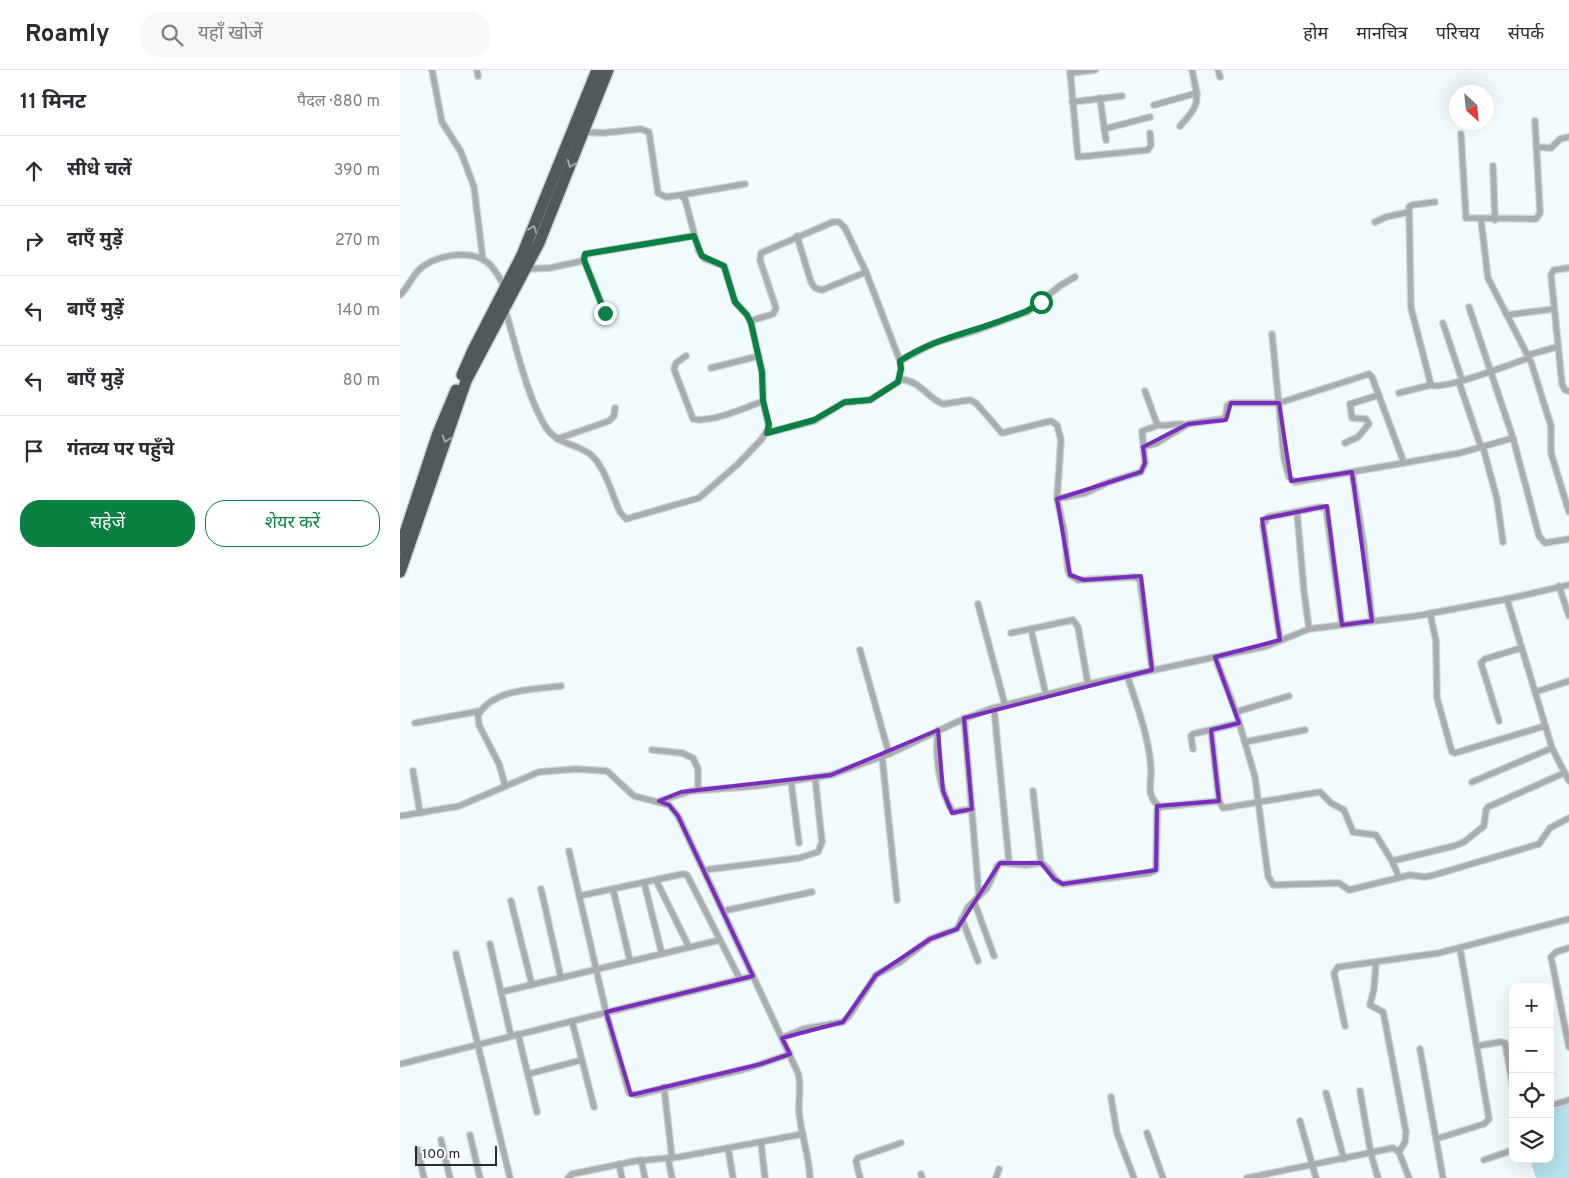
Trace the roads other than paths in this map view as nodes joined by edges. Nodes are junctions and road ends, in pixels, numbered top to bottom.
1 (432, 70) edge
2 (597, 70) edge
3 (608, 70) edge
4 (1095, 70) edge
5 (1192, 70) edge
6 (1218, 70) edge
7 (1070, 71) edge
8 (1220, 77) dead end
9 (1197, 92) junction
10 (1122, 96) dead end
11 (1100, 98) junction
12 (1072, 102) junction
13 (1154, 105) dead end
14 (1150, 117) dead end
15 (1534, 121) dead end
16 (1180, 126) dead end
17 (1104, 129) junction
18 (584, 132) junction
19 (1150, 133) dead end
20 (1461, 134) dead end
21 (1569, 137) edge
22 (1106, 140) dead end
23 (1536, 147) junction
24 (1493, 166) dead end
25 (745, 184) dead end
26 (680, 196) junction
27 (1435, 202) dead end
28 (1409, 212) junction
29 (1481, 220) junction
30 (1495, 220) junction
31 (1375, 222) dead end
32 (694, 236) junction
33 (797, 236) junction
34 (483, 260) junction
35 (584, 260) junction
36 (1569, 268) edge
37 (525, 269) junction
38 (866, 272) junction
39 (1075, 277) dead end
40 (505, 287) junction
41 (400, 295) edge
42 (1469, 307) dead end
43 (505, 308) junction
44 (1554, 309) junction
45 (605, 313) dead end
46 (1507, 315) junction
47 (750, 321) junction
48 (1443, 323) dead end
49 (1272, 334) dead end
50 (1557, 347) junction
51 (686, 356) dead end
52 (759, 356) junction
53 (1529, 356) junction
54 (900, 361) junction
55 (711, 368) dead end
56 (1491, 371) junction
57 (900, 379) junction
58 (1460, 381) junction
59 (1432, 385) junction
60 (1145, 391) dead end
61 (1569, 391) edge
62 (1399, 393) dead end
63 (1379, 395) junction
64 (763, 401) junction
65 (1280, 402) junction
66 (615, 408) dead end
67 (1159, 425) junction
68 (1185, 425) junction
69 (767, 433) junction
70 (1513, 438) junction
71 (557, 439) junction
72 (1345, 443) dead end
73 (1143, 447) junction
74 (1482, 447) junction
75 (1404, 463) junction
76 (1352, 472) junction
77 (1057, 499) junction
78 (1297, 512) junction
79 (1569, 512) edge
80 (1569, 539) edge
81 (1503, 542) dead end
82 (400, 548) edge
83 (400, 572) edge
84 (1569, 585) edge
85 (1559, 586) junction
86 (1507, 599) junction
87 (978, 604) dead end
88 (1430, 613) junction
89 (1569, 616) edge
90 (1372, 621) junction
91 (1342, 625) junction
92 (1031, 629) junction
93 (1310, 629) junction
94 (1011, 633) dead end
95 (1280, 640) junction
96 (1521, 648) junction
97 (860, 650) dead end
98 (1215, 657) junction
99 (1152, 670) junction
100 (1128, 676) junction
101 (1569, 681) edge
102 (1088, 684) junction
103 (561, 686) dead end
104 (1535, 692) junction
105 (1046, 694) junction
106 (1289, 696) dead end
107 (1004, 705) junction
108 (994, 708) junction
109 (480, 711) junction
110 (1236, 712) junction
111 (964, 718) junction
112 (1499, 721) dead end
113 (415, 723) dead end
114 (1240, 723) junction
115 (1545, 726) junction
116 (938, 730) junction
117 (1211, 730) junction
118 (1306, 730) dead end
119 (1245, 742) junction
120 (1552, 748) junction
121 (1193, 749) dead end
122 (652, 750) dead end
123 (889, 754) junction
124 (882, 756) junction
125 (413, 771) dead end
126 (1564, 773) junction
127 (815, 778) junction
128 (791, 781) junction
129 (1569, 781) edge
130 (1472, 782) dead end
131 (505, 785) junction
132 (698, 790) junction
133 (1033, 791) dead end
134 (659, 801) junction
135 (1219, 801) junction
136 (1258, 803) junction
137 (1160, 807) junction
138 (972, 809) junction
139 (420, 813) junction
140 (400, 816) edge
141 (1569, 818) edge
142 (799, 843) dead end
143 (569, 851) dead end
144 (1392, 861) junction
145 (1009, 862) junction
146 (1041, 863) junction
147 (704, 870) junction
148 (1399, 877) junction
149 (656, 880) junction
150 (644, 882) junction
151 (541, 889) dead end
152 (613, 889) junction
153 (812, 892) dead end
154 (579, 896) junction
155 (979, 896) junction
156 (897, 900) dead end
157 (511, 901) dead end
158 (974, 901) junction
159 (723, 910) junction
160 (962, 918) junction
161 (1569, 919) edge
162 (720, 940) junction
163 (490, 944) dead end
164 (689, 947) junction
165 (1460, 948) junction
166 (1569, 948) edge
167 (456, 954) dead end
168 (662, 954) junction
169 (994, 956) dead end
170 (630, 961) junction
171 (978, 961) dead end
172 (1376, 962) junction
173 (596, 969) junction
174 (753, 976) junction
175 (561, 978) junction
176 (740, 979) junction
177 (532, 985) junction
178 (501, 992) junction
179 (606, 1012) junction
180 (572, 1021) junction
181 (1345, 1026) dead end
182 (518, 1034) junction
183 (511, 1036) junction
184 (782, 1038) junction
185 (478, 1044) junction
186 (1477, 1046) junction
187 (1569, 1047) edge
188 (1420, 1050) dead end
189 (790, 1054) junction
190 (582, 1060) junction
191 (400, 1064) edge
192 (1510, 1073) edge
193 (528, 1074) junction
194 (664, 1088) junction
195 (1360, 1091) dead end
196 (1326, 1093) dead end
197 (1112, 1096) dead end
198 (1569, 1100) edge
199 (1554, 1105) edge
200 (594, 1107) dead end
201 (537, 1112) dead end
202 (1300, 1121) dead end
203 (1147, 1133) dead end
204 (803, 1134) junction
205 (470, 1135) dead end
206 (1436, 1139) junction
207 (441, 1140) dead end
208 (761, 1142) junction
209 (901, 1143) dead end
210 (728, 1148) junction
211 (418, 1150) dead end
212 (1509, 1151) edge
213 (1399, 1152) junction
214 (1371, 1154) junction
215 (670, 1158) junction
216 (1344, 1159) junction
217 (641, 1160) junction
218 (1484, 1160) dead end
219 (619, 1164) junction
220 (1312, 1165) junction
221 (999, 1169) dead end
222 (424, 1178) edge
223 (450, 1178) edge
224 (480, 1178) edge
225 (510, 1178) edge
226 (568, 1178) edge
227 (622, 1178) edge
228 (645, 1178) edge
229 (672, 1178) edge
230 (733, 1178) edge
231 (765, 1178) edge
232 (810, 1178) edge
233 (860, 1178) edge
234 (996, 1178) edge
235 (1134, 1178) edge
236 (1163, 1178) edge
237 (1247, 1178) edge
238 (1316, 1178) edge
239 (1378, 1178) edge
240 (1409, 1178) edge
241 (1444, 1178) edge

1 - 34 street
40 -> 2 highway
3 - 18 highway
4 - 7 street
5 - 9 street
6 - 8 street
7 - 12 street
9 - 13 street
9 - 16 street
10 - 11 street
11 - 12 street
11 - 17 street
12 - 19 street
14 - 17 street
15 - 23 street
17 - 22 street
18 - 26 street
18 -> 37 highway
20 - 29 street
21 - 23 street
23 - 30 street
24 - 30 street
25 - 26 street
26 - 32 street
27 - 28 street
28 - 31 street
28 - 59 street
29 - 30 street
29 - 46 street
32 - 35 street
32 - 47 street
33 - 38 street
33 - 38 street
33 - 47 street
34 - 40 street
34 - 41 street
35 - 37 street
35 - 45 street
36 - 44 street
37 - 43 highway
38 - 54 street
39 - 54 street
40 - 82 highway
42 - 56 street
43 - 71 street
43 -> 83 highway
44 - 46 street
44 - 50 street
46 - 53 street
47 - 52 street
48 - 58 street
49 - 65 street
50 - 53 street
50 - 61 street
51 - 64 street
52 - 55 street
52 - 64 street
53 - 56 street
53 - 79 street
54 - 57 street
56 - 58 street
56 - 70 street
57 - 69 street
57 - 77 street
58 - 59 street
58 - 74 street
59 - 62 street
60 - 67 street
63 - 65 street
63 - 72 street
63 - 75 street
64 - 69 street
65 - 68 street
65 - 76 street
66 - 71 street
67 - 68 street
67 - 73 street
68 - 73 street
69 - 71 street
70 - 74 street
70 - 80 street
73 - 77 street
74 - 75 street
74 - 81 street
75 - 76 street
76 - 90 street
77 - 99 street
78 - 91 street
78 - 93 street
78 - 95 street
84 - 85 street
85 - 86 street
85 - 89 street
86 - 88 street
86 - 96 street
87 - 107 street
88 - 90 street
88 - 115 street
90 - 91 street
91 - 93 street
92 - 94 street
92 - 102 street
92 - 105 street
93 - 95 street
95 - 98 street
96 - 104 street
96 - 112 street
97 - 123 street
98 - 99 street
98 - 110 street
99 - 100 street
100 - 102 street
100 - 137 street
101 - 104 street
102 - 105 street
103 - 109 street
104 - 115 street
105 - 107 street
106 - 110 street
107 - 108 street
108 - 111 street
108 - 145 street
109 - 113 street
109 - 131 street
110 - 114 street
111 - 116 street
111 - 138 street
114 - 117 street
114 - 119 street
115 - 120 street
116 - 123 street
116 - 138 street
117 - 121 street
117 - 135 street
118 - 119 street
119 - 136 street
120 - 126 street
120 - 130 street
122 - 132 street
123 - 124 street
124 - 127 street
124 - 156 street
125 - 139 street
126 - 129 street
126 - 144 street
127 - 128 street
127 - 147 street
128 - 132 street
128 - 142 street
131 - 134 street
131 - 139 street
132 - 134 street
133 - 146 street
134 - 147 street
135 - 136 street
135 - 137 street
136 - 144 street
136 - 148 street
137 - 146 street
138 - 155 street
139 - 140 street
141 - 148 street
143 - 154 street
144 - 148 street
145 - 146 street
145 - 155 street
147 - 159 street
149 - 150 street
149 - 162 street
149 - 164 street
150 - 152 street
150 - 168 street
151 - 175 street
152 - 154 street
152 - 170 street
153 - 159 street
154 - 173 street
155 - 158 street
157 - 177 street
158 - 160 street
158 - 169 street
159 - 174 street
160 - 171 street
160 - 184 street
161 - 165 street
162 - 164 street
162 - 176 street
163 - 178 street
164 - 168 street
165 - 172 street
165 - 186 street
166 - 187 street
167 - 185 street
168 - 170 street
170 - 173 street
172 - 181 street
172 - 213 street
173 - 175 street
173 - 179 street
174 - 176 street
174 - 184 street
175 - 177 street
176 - 179 street
177 - 178 street
178 - 183 street
179 - 180 street
179 - 194 street
180 - 182 street
180 - 190 street
182 - 183 street
182 - 193 street
183 - 185 street
184 - 189 street
185 - 191 street
185 - 225 street
186 - 192 street
186 - 206 street
188 - 206 street
189 - 194 street
189 - 204 street
190 - 193 street
190 - 200 street
193 - 201 street
194 - 215 street
195 - 214 street
196 - 216 street
197 - 235 street
198 - 199 street
202 - 220 street
203 - 236 street
204 - 208 street
204 - 232 street
205 - 224 street
206 - 241 street
207 - 223 street
208 - 210 street
208 - 231 street
209 - 233 street
210 - 215 street
210 - 230 street
211 - 222 street
212 - 218 street
213 - 214 street
213 - 240 street
214 - 216 street
214 - 239 street
215 - 217 street
215 - 229 street
216 - 220 street
217 - 219 street
217 - 228 street
219 - 226 street
219 - 227 street
220 - 237 street
220 - 238 street
221 - 234 street

